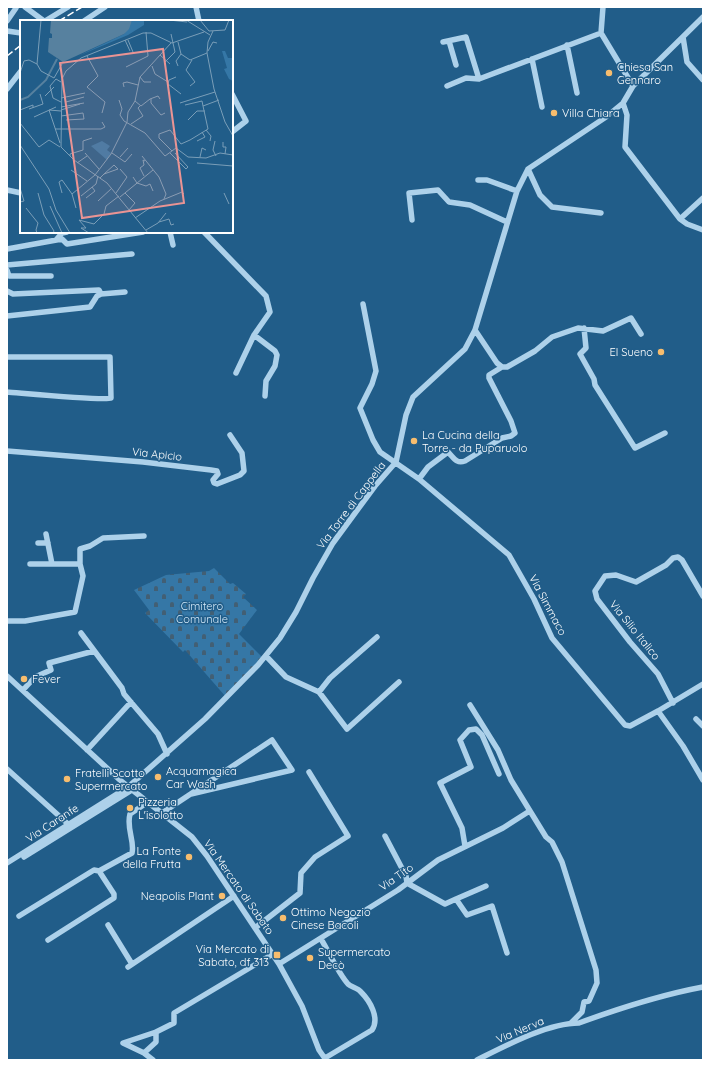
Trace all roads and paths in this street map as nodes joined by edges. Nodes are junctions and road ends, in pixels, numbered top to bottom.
1 (24, 7) edge
2 (68, 7) edge
3 (105, 7) edge
4 (196, 7) edge
5 (602, 7) edge
6 (16, 8) edge
7 (703, 17) edge
8 (44, 20) edge
9 (47, 20) edge
10 (86, 20) edge
11 (198, 20) edge
12 (7, 21) edge
13 (7, 31) edge
14 (601, 32) junction
15 (20, 33) edge
16 (683, 37) junction
17 (450, 41) junction
18 (443, 42) dead end
19 (567, 45) junction
20 (532, 59) junction
21 (456, 66) dead end
22 (20, 72) edge
23 (479, 79) junction
24 (703, 80) edge
25 (447, 86) dead end
26 (633, 86) junction
27 (7, 89) edge
28 (577, 93) dead end
29 (233, 96) edge
30 (623, 103) junction
31 (542, 107) dead end
32 (233, 131) edge
33 (528, 169) junction
34 (478, 180) dead end
35 (7, 190) edge
36 (517, 191) junction
37 (20, 193) edge
38 (703, 198) edge
39 (601, 212) dead end
40 (680, 219) junction
41 (412, 220) dead end
42 (507, 222) junction
43 (703, 230) edge
44 (62, 233) edge
45 (137, 233) edge
46 (170, 233) edge
47 (205, 233) edge
48 (56, 240) junction
49 (173, 245) dead end
50 (7, 249) edge
51 (132, 254) dead end
52 (7, 265) edge
53 (7, 270) edge
54 (51, 276) dead end
55 (7, 291) edge
56 (125, 292) dead end
57 (101, 294) junction
58 (363, 304) dead end
59 (7, 316) edge
60 (584, 328) junction
61 (475, 330) junction
62 (641, 334) dead end
63 (254, 335) junction
64 (7, 358) edge
65 (502, 367) junction
66 (236, 373) dead end
67 (7, 392) edge
68 (265, 396) dead end
69 (666, 434) dead end
70 (230, 435) dead end
71 (7, 451) edge
72 (396, 462) junction
73 (419, 478) junction
74 (46, 534) dead end
75 (144, 536) dead end
76 (38, 543) dead end
77 (48, 543) junction
78 (30, 564) dead end
79 (52, 564) junction
80 (80, 564) junction
81 (703, 596) edge
82 (7, 622) edge
83 (82, 633) dead end
84 (377, 637) dead end
85 (94, 651) junction
86 (266, 656) junction
87 (7, 676) edge
88 (399, 682) dead end
89 (703, 684) edge
90 (22, 690) junction
91 (319, 692) junction
92 (131, 702) junction
93 (673, 703) junction
94 (470, 704) dead end
95 (658, 712) junction
96 (696, 719) dead end
97 (703, 726) edge
98 (86, 750) junction
99 (167, 754) junction
100 (7, 769) edge
101 (310, 772) dead end
102 (499, 774) dead end
103 (703, 780) edge
104 (130, 788) junction
105 (191, 794) junction
106 (148, 802) junction
107 (528, 812) dead end
108 (162, 813) junction
109 (68, 824) junction
110 (385, 836) dead end
111 (465, 846) junction
112 (7, 863) edge
113 (7, 867) edge
114 (100, 871) junction
115 (407, 883) junction
116 (486, 886) dead end
117 (234, 896) junction
118 (456, 899) junction
119 (19, 916) dead end
120 (108, 925) dead end
121 (255, 928) junction
122 (321, 939) junction
123 (48, 940) dead end
124 (507, 953) dead end
125 (273, 954) junction
126 (279, 964) junction
127 (703, 987) edge
128 (571, 1023) junction
129 (156, 1032) junction
130 (144, 1053) junction
131 (325, 1059) edge
132 (153, 1060) edge
133 (477, 1060) edge

1 - 6 street
1 - 8 street
2 - 9 street
3 - 10 street
4 - 11 street
5 - 14 street
6 - 12 street
7 - 16 street, Via Torre di Cappella
13 - 15 street
14 - 19 street
14 - 26 street
16 - 24 street
16 - 26 street, Via Torre di Cappella
17 - 18 street
17 - 21 street
17 - 23 street
19 - 20 street
19 - 28 street
20 - 23 street
20 - 31 street
22 - 27 street
23 - 25 street
26 - 30 street, Via Torre di Cappella
29 - 32 street
30 - 33 street, Via Torre di Cappella
30 - 40 street
33 - 36 street, Via Torre di Cappella
33 - 39 street
34 - 36 street
35 - 37 street
36 - 42 street, Via Torre di Cappella
38 - 40 street
40 - 43 street
41 - 42 street
42 - 61 street, Via Torre di Cappella
44 - 48 street
45 - 48 street
46 - 49 street
47 - 63 street
48 - 50 street
51 - 52 street
53 - 54 street
55 - 57 street
56 - 57 street
57 - 59 street
58 - 72 street, Via Simmaco
60 - 62 street
60 - 65 street
60 - 69 street
61 - 65 street
61 - 72 street, Via Torre di Cappella
63 - 66 street
63 - 68 street
64 - 67 street
65 - 73 street
70 - 71 street, Via Apicio
72 - 73 street, Via Simmaco
72 - 86 street, Via Torre di Cappella
73 - 95 street, Via Simmaco
74 - 77 street
75 - 80 street
76 - 77 street
77 - 79 street
78 - 79 street
79 - 80 street
80 - 82 street
81 - 93 street, Via Silio Italico
83 - 85 street
84 - 91 street
85 - 90 street
85 - 92 street
86 - 91 street
86 - 99 street, Via Torre di Cappella
87 - 90 street, Via Mercato di Sabato
88 - 91 street
89 - 93 street, Via Simmaco
90 - 98 street, Via Mercato di Sabato
92 - 98 street
92 - 99 street
93 - 95 street, Via Simmaco
94 - 128 street
95 - 103 street
96 - 97 street
98 - 104 street, Via Mercato di Sabato
99 - 104 street, Via Torre di Cappella
100 - 109 street
101 - 121 street
102 - 111 street
104 - 106 street, Via Mercato di Sabato
104 - 109 street, Via Caranfe
104 - 113 street
105 - 105 street
105 - 108 street
106 - 108 street, Via Mercato di Sabato
106 - 114 street
107 - 111 street, Via Tito
108 - 117 street, Via Mercato di Sabato
109 - 112 street, Via Caranfe
110 - 115 street
111 - 115 street, Via Tito
114 - 119 street
114 - 123 street
115 - 118 street
115 - 122 street, Via Tito
116 - 118 street
117 - 120 street
117 - 121 street, Via Mercato di Sabato
118 - 124 street
121 - 125 street, Via Mercato di Sabato
122 - 126 street, Via Tito
122 - 131 street
125 - 126 street, Via Mercato di Sabato
125 - 129 street
126 - 131 street, Via Mercato di Sabato
127 - 128 street, Via Nerva
128 - 133 street, Via Nerva
129 - 130 street
129 - 130 street
130 - 132 street

